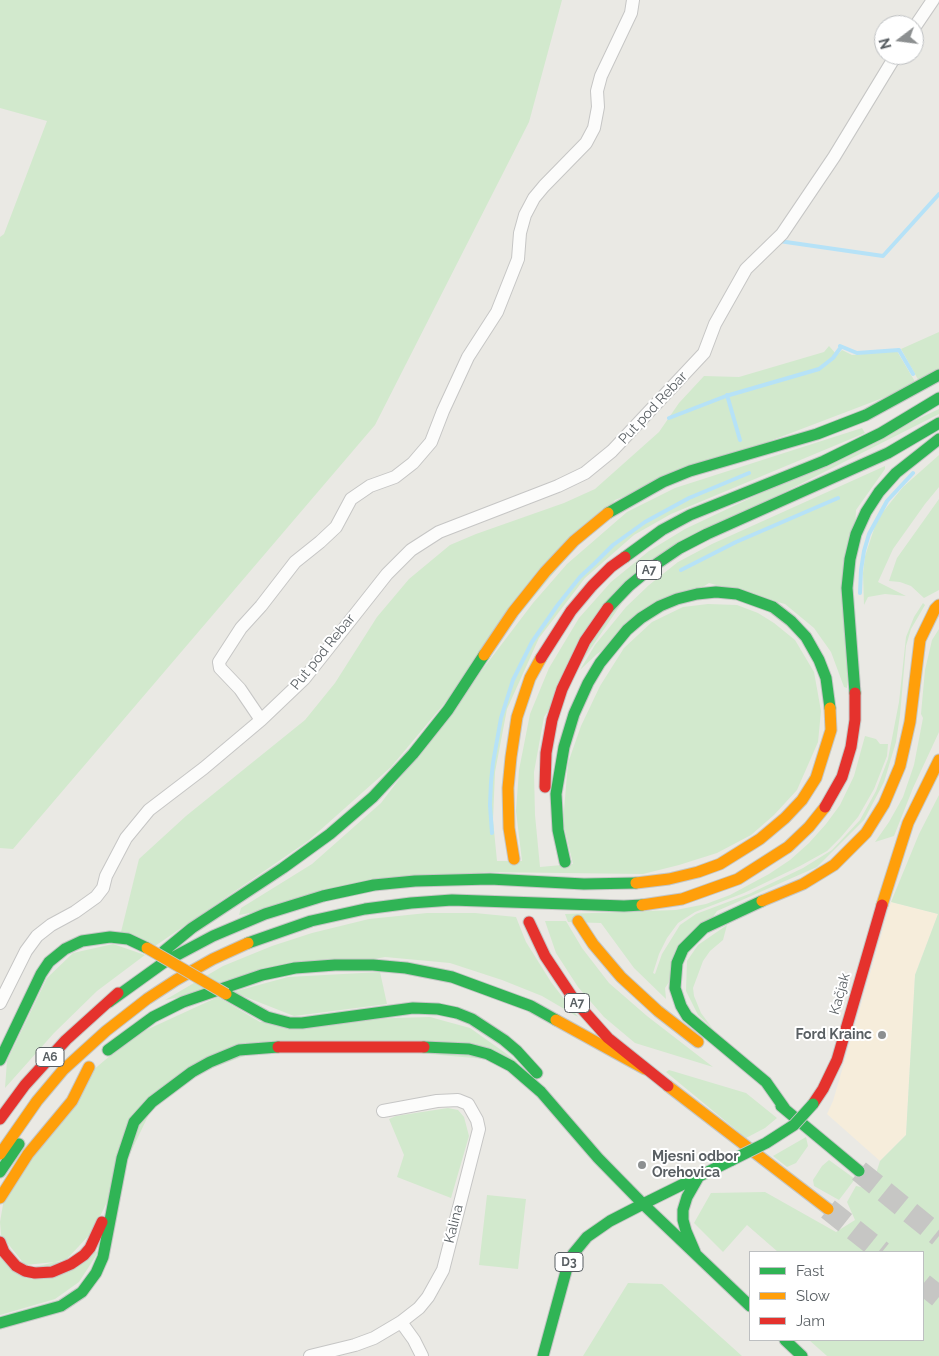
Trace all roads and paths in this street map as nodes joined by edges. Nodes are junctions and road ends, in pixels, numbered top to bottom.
1 (633, 0) edge
2 (933, 0) edge
3 (923, 15) edge
4 (890, 65) edge
5 (939, 375) edge
6 (939, 398) edge
7 (939, 423) edge
8 (939, 439) edge
9 (939, 605) edge
10 (934, 620) edge
11 (261, 720) junction
12 (939, 760) edge
13 (514, 859) dead end
14 (578, 921) dead end
15 (530, 922) dead end
16 (604, 939) dead end
17 (109, 1002) junction
18 (0, 1003) edge
19 (658, 1011) junction
20 (704, 1047) dead end
21 (0, 1060) edge
22 (96, 1061) junction
23 (728, 1065) dead end
24 (645, 1068) junction
25 (62, 1093) dead end
26 (785, 1109) junction
27 (383, 1111) dead end
28 (561, 1115) junction
29 (0, 1120) edge
30 (35, 1124) dead end
31 (0, 1154) edge
32 (859, 1170) tunnel mouth
33 (0, 1172) edge
34 (699, 1176) junction
35 (114, 1196) junction
36 (0, 1198) edge
37 (643, 1204) junction
38 (828, 1209) tunnel mouth
39 (0, 1242) edge
40 (695, 1253) junction
41 (749, 1305) edge
42 (401, 1322) junction
43 (0, 1323) edge
44 (786, 1341) edge
45 (310, 1356) edge
46 (422, 1356) edge
47 (543, 1356) edge
48 (802, 1356) edge

1 - 11 street
2 - 3 street
4 - 11 street, Put pod Rebar
5 - 17 main road
6 - 13 main road, A7
7 - 17 main road, A7
8 - 31 main road
9 - 10 main road
10 - 26 main road
11 - 18 street, Put pod Rebar
12 - 34 main road, Kačjak, bridge
14 - 19 main road
15 - 24 main road, A7
16 - 19 main road
17 - 29 main road, A6
19 - 20 main road
21 - 28 main road, bridge
22 - 24 main road
22 - 25 main road
22 - 36 main road
23 - 26 main road
24 - 38 main road, A7
26 - 32 main road
27 - 42 street, Kalina
28 - 35 main road
28 - 37 main road
30 - 33 main road
34 - 37 main road, Kačjak
34 - 40 main road
35 - 39 main road
35 - 43 main road
37 - 40 main road
37 - 47 main road, D3
40 - 41 main road
42 - 45 street, Kalina
42 - 46 street
44 - 48 main road

